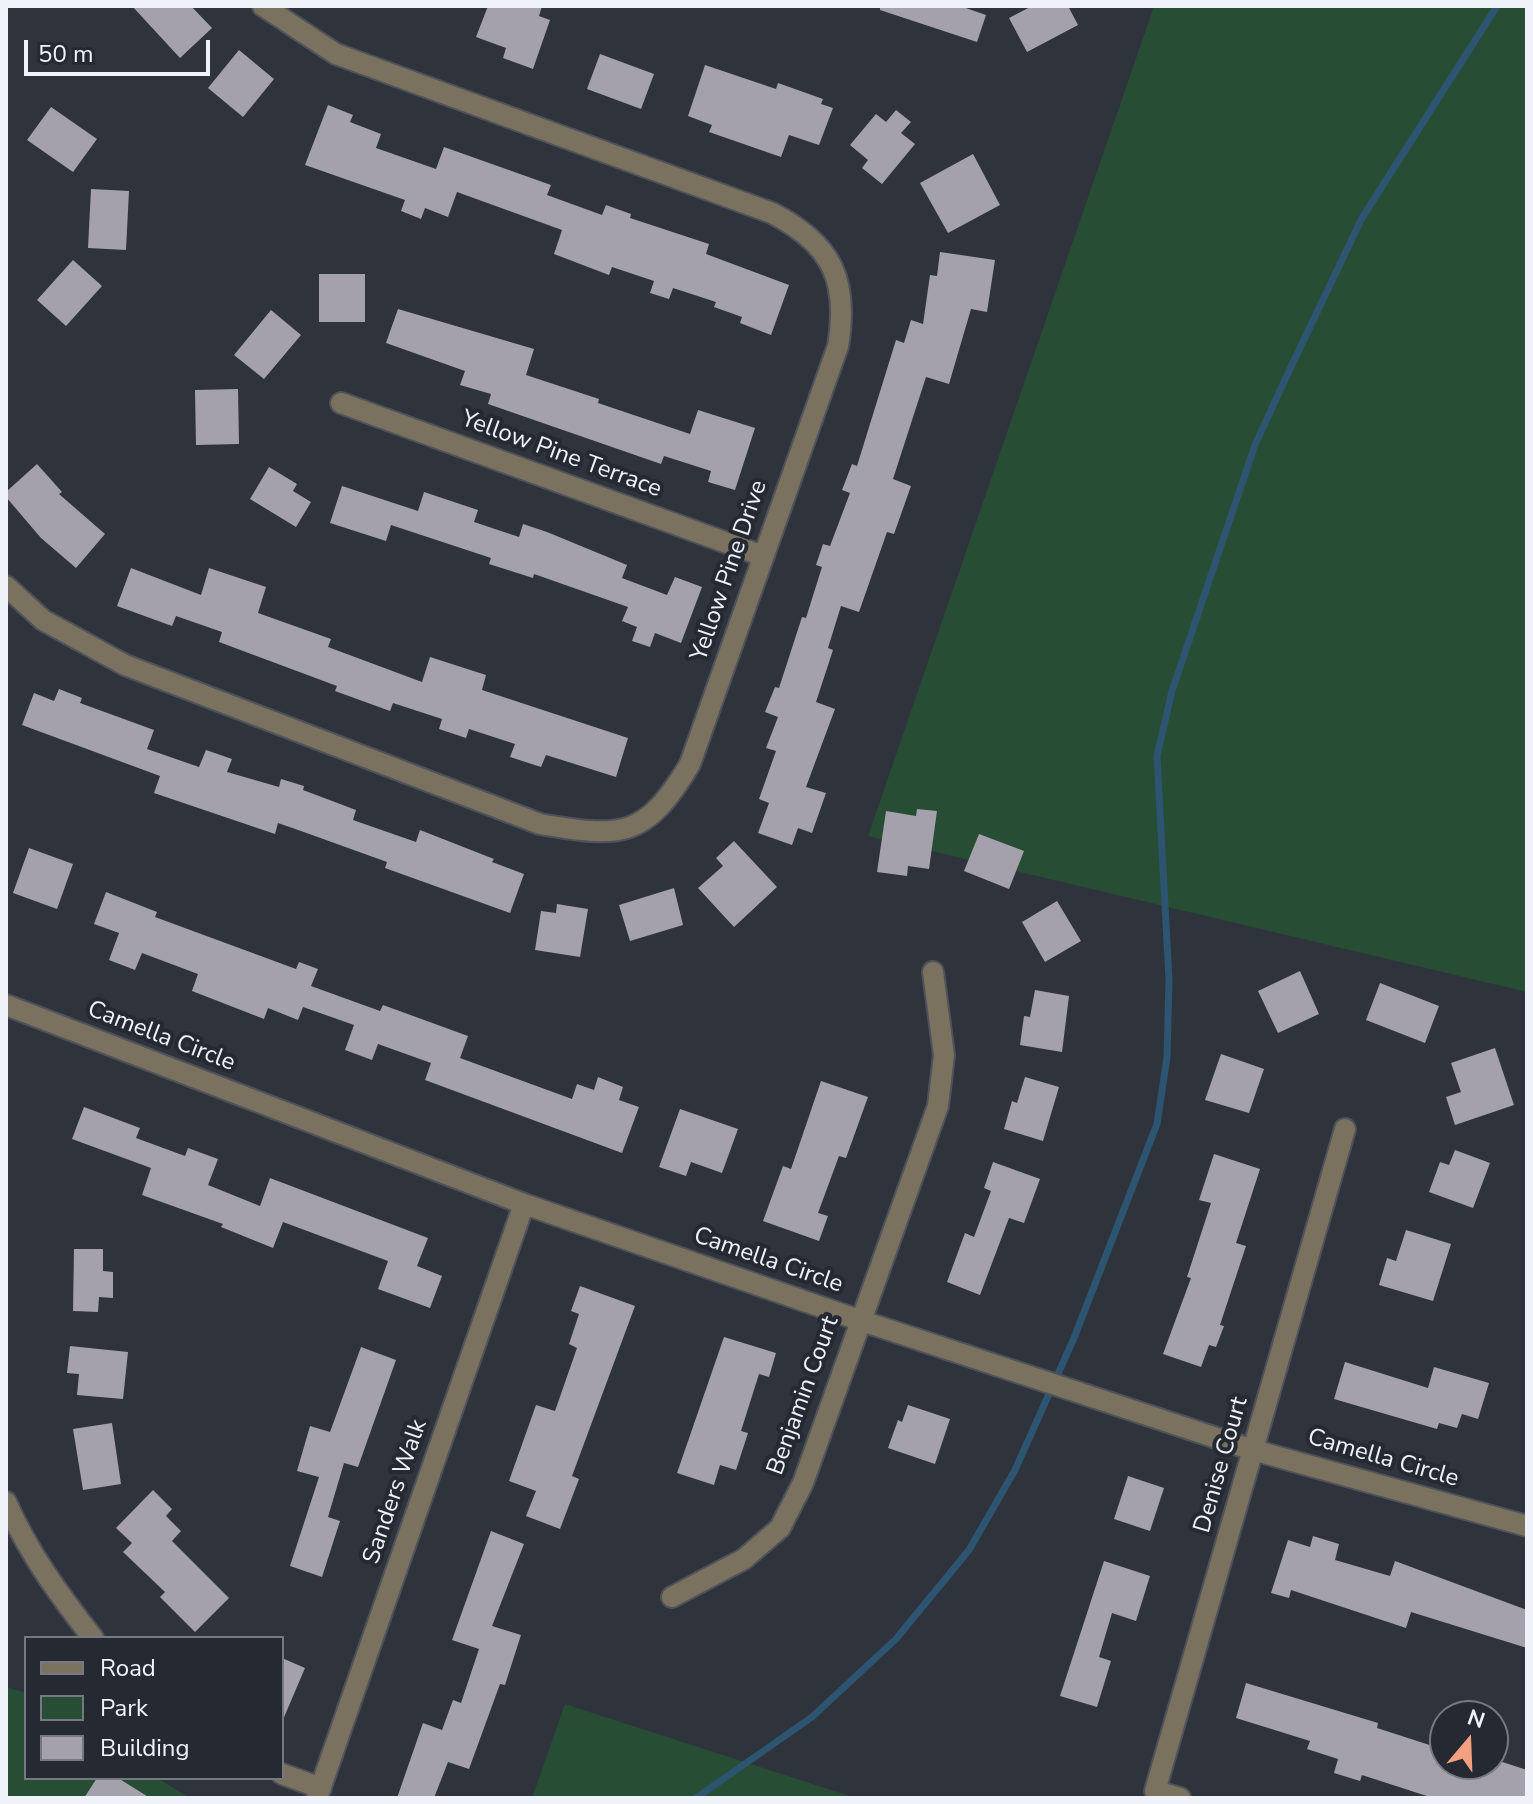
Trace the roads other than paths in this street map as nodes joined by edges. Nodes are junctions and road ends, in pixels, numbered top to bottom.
1 (263, 6) edge
2 (341, 403) dead end
3 (763, 556) junction
4 (6, 586) edge
5 (933, 972) dead end
6 (6, 1005) edge
7 (1345, 1129) dead end
8 (524, 1204) junction
9 (859, 1320) junction
10 (1253, 1450) junction
11 (6, 1502) edge
12 (1527, 1526) edge
13 (672, 1597) dead end
14 (91, 1636) edge
15 (284, 1775) edge
16 (319, 1793) edge
17 (1180, 1798) edge

1 - 3 street, Yellow Pine Drive
2 - 3 street, Yellow Pine Terrace
3 - 4 street, Yellow Pine Drive
5 - 9 street, Benjamin Court
6 - 8 street, Camella Circle
7 - 10 street, Denise Court
8 - 9 street, Camella Circle
8 - 16 street, Sanders Walk
9 - 10 street, Camella Circle
9 - 13 street, Benjamin Court
10 - 12 street, Camella Circle
10 - 17 street, Denise Court
11 - 14 street
15 - 16 street

